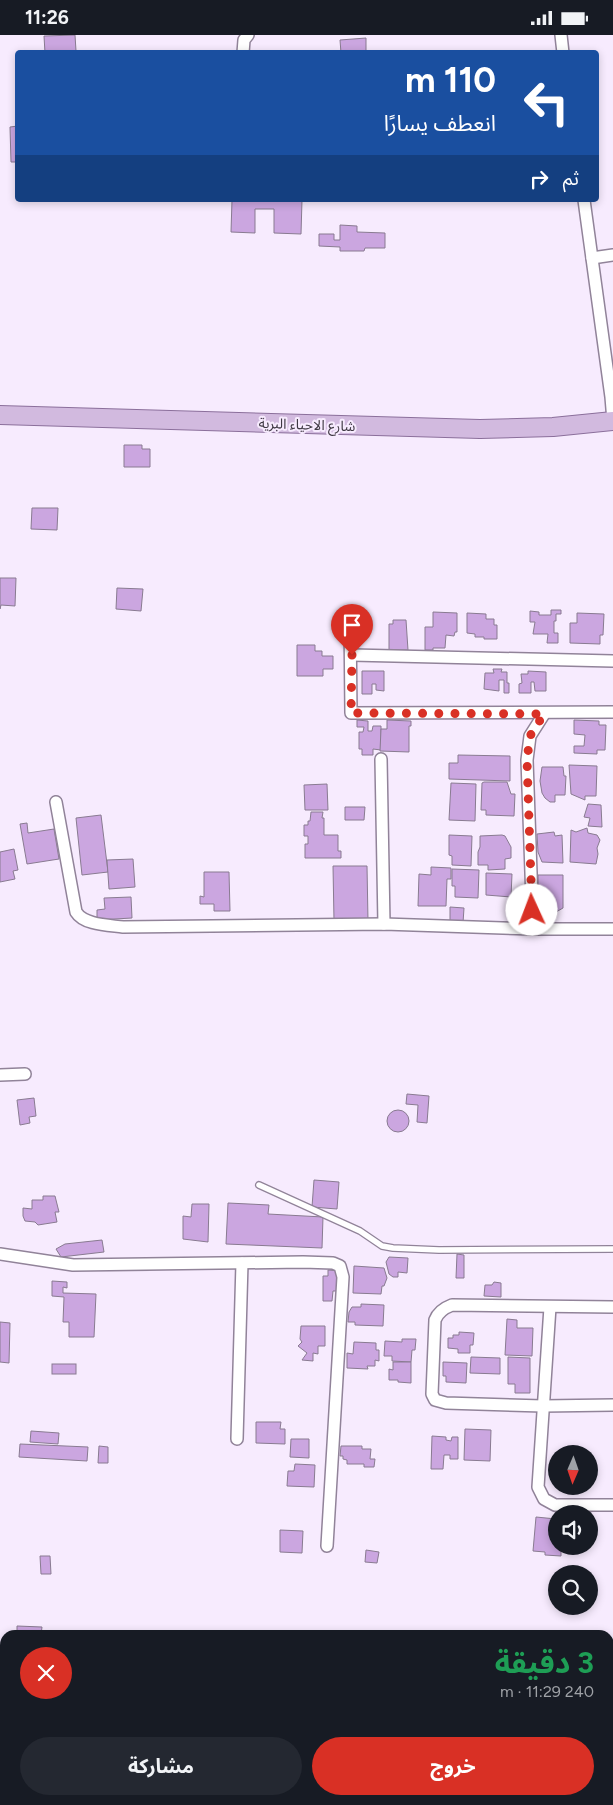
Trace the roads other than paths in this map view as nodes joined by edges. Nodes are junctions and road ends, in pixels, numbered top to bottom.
1 (248, 35) edge
2 (561, 35) edge
3 (244, 50) edge
4 (563, 50) edge
5 (584, 202) edge
6 (613, 255) edge
7 (592, 258) junction
8 (0, 415) edge
9 (613, 421) edge
10 (350, 619) dead end
11 (352, 655) junction
12 (613, 661) edge
13 (613, 713) edge
14 (544, 714) junction
15 (381, 759) dead end
16 (56, 802) dead end
17 (384, 925) junction
18 (533, 929) junction
19 (613, 929) edge
20 (25, 1074) dead end
21 (0, 1075) edge
22 (259, 1185) dead end
23 (613, 1249) edge
24 (0, 1255) edge
25 (242, 1263) junction
26 (550, 1307) junction
27 (613, 1307) edge
28 (613, 1405) edge
29 (543, 1406) junction
30 (237, 1439) dead end
31 (613, 1505) edge
32 (327, 1547) dead end

1 - 3 street
2 - 4 street
5 - 7 street
6 - 7 street
7 - 9 street
8 - 9 main road, شارع الاحياء البرية
10 - 11 street
11 - 12 street
11 - 14 street
13 - 14 street
14 - 18 street
15 - 17 street
16 - 17 street
17 - 18 street
18 - 19 street
20 - 21 street
22 - 23 lane
24 - 25 street
25 - 30 street
25 - 32 street
26 - 27 street
26 - 29 street
26 - 29 street
28 - 29 street
29 - 31 street

